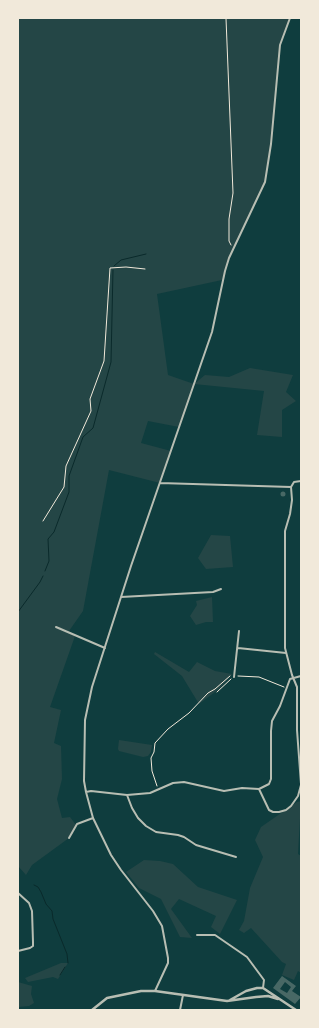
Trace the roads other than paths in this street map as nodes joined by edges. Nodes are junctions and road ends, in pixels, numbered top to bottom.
1 (290, 18) edge
2 (301, 481) edge
3 (160, 482) junction
4 (291, 488) junction
5 (221, 589) dead end
6 (121, 597) junction
7 (56, 627) dead end
8 (239, 631) dead end
9 (105, 648) junction
10 (238, 648) junction
11 (286, 652) junction
12 (301, 676) edge
13 (234, 677) road end
14 (294, 678) junction
15 (301, 784) edge
16 (259, 789) junction
17 (86, 792) junction
18 (127, 796) junction
19 (93, 818) junction
20 (69, 838) dead end
21 (236, 857) dead end
22 (18, 893) edge
23 (196, 935) dead end
24 (18, 951) edge
25 (263, 988) junction
26 (155, 991) junction
27 (183, 995) junction
28 (278, 998) junction
29 (227, 1001) junction
30 (92, 1010) edge
31 (180, 1010) edge
32 (296, 1010) edge

1 - 3 street
2 - 4 street
3 - 4 street
3 - 6 street
4 - 11 street
5 - 6 street
6 - 9 street
7 - 9 street
8 - 10 street
9 - 17 street
10 - 11 street
10 - 13 street
11 - 14 street
12 - 14 street
14 - 15 street
14 - 16 street
15 - 16 street
16 - 18 street
17 - 18 street
17 - 19 street
18 - 21 street
19 - 20 street
19 - 26 street
22 - 24 street
23 - 25 street
25 - 28 street
25 - 29 street
26 - 27 street
26 - 30 street
27 - 29 street
27 - 31 street
28 - 29 street
28 - 32 street

